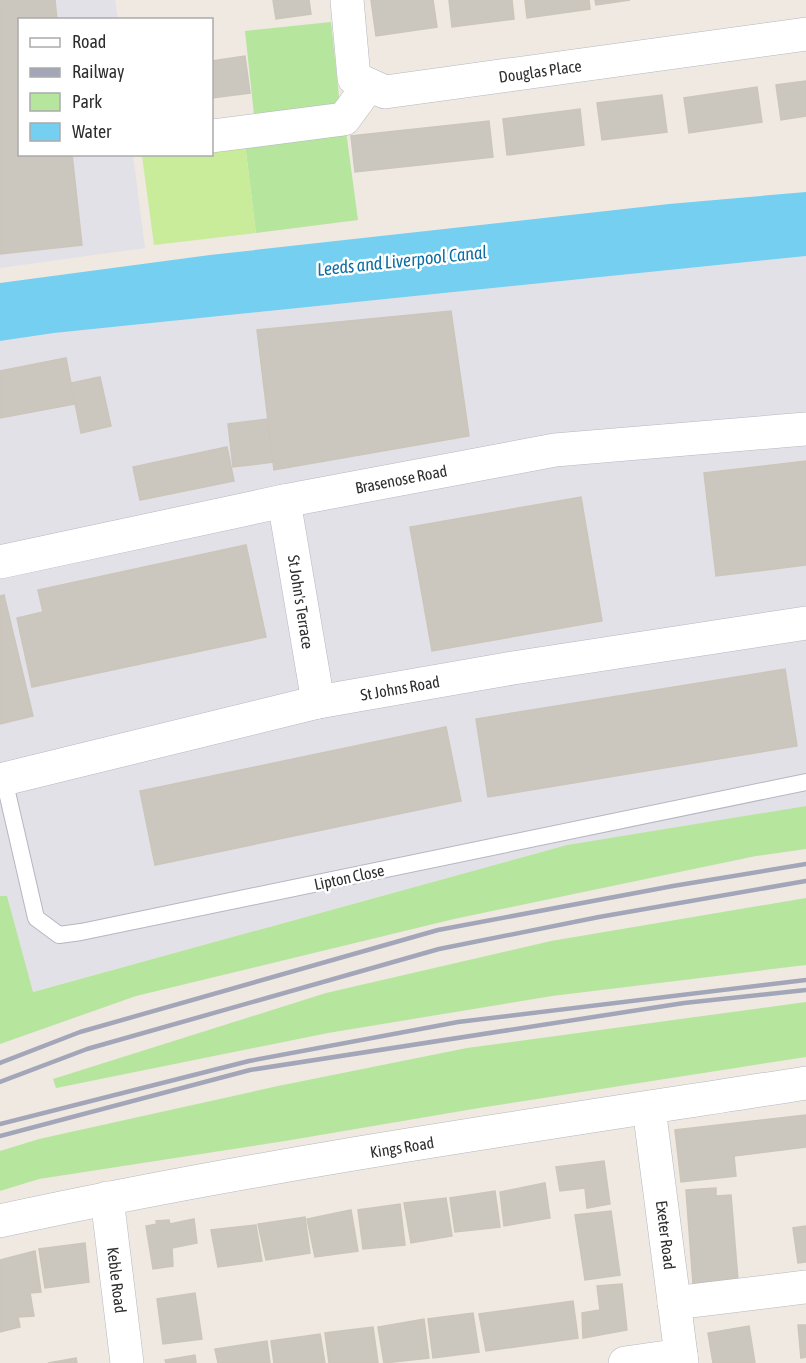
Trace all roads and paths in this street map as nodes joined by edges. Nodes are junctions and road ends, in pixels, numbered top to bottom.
1 (347, 0) edge
2 (806, 34) edge
3 (369, 85) junction
4 (213, 136) edge
5 (806, 429) edge
6 (284, 501) junction
7 (0, 562) edge
8 (806, 623) edge
9 (318, 702) junction
10 (2, 779) edge
11 (806, 782) edge
12 (806, 1083) edge
13 (649, 1108) junction
14 (107, 1198) junction
15 (0, 1221) edge
16 (806, 1287) edge
17 (674, 1303) junction
18 (682, 1359) edge
19 (127, 1363) edge
20 (625, 1363) edge

1 - 3 street
2 - 3 street, Douglas Place
3 - 4 street
5 - 6 street, Brasenose Road
6 - 7 street, Brasenose Road
6 - 9 street, St John's Terrace
8 - 9 street, St Johns Road
9 - 10 street, St Johns Road
10 - 11 lane, Lipton Close
12 - 13 street, Kings Road
13 - 14 street, Kings Road
13 - 17 street, Exeter Road
14 - 15 street, Kings Road
14 - 19 street, Keble Road
16 - 17 street
17 - 18 street, Exeter Road
18 - 20 street

